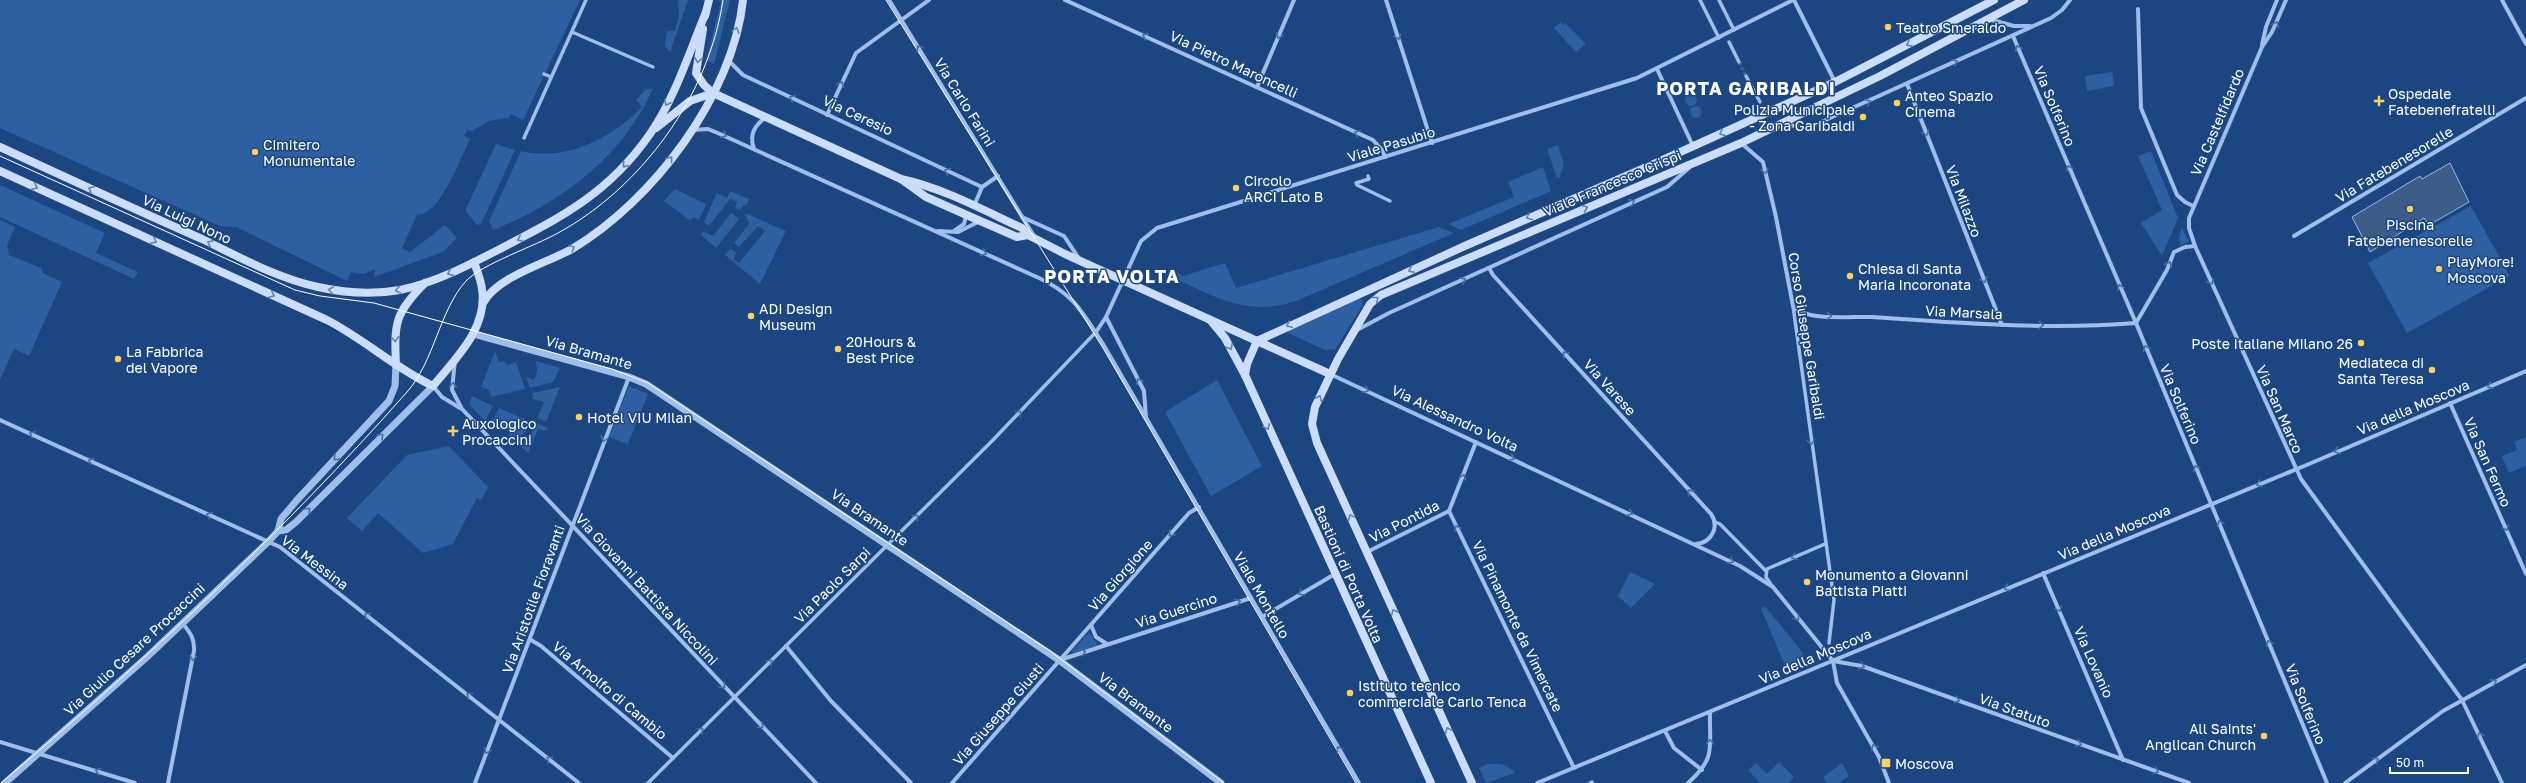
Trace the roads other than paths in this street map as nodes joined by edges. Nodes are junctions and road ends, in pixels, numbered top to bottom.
1 (586, 0) edge
2 (709, 0) edge
3 (743, 0) edge
4 (889, 0) edge
5 (929, 0) edge
6 (1065, 0) edge
7 (1294, 0) edge
8 (1386, 0) edge
9 (1700, 0) edge
10 (1719, 0) edge
11 (1793, 0) edge
12 (1994, 0) edge
13 (2024, 0) edge
14 (2070, 0) edge
15 (2277, 0) edge
16 (2286, 0) edge
17 (2502, 0) edge
18 (2138, 9) dead end
19 (706, 12) junction
20 (1987, 19) junction
21 (901, 20) junction
22 (2036, 25) junction
23 (1734, 30) junction
24 (572, 32) junction
25 (2013, 36) junction
26 (1719, 38) junction
27 (1729, 42) dead end
28 (2526, 44) edge
29 (2262, 47) junction
30 (727, 59) junction
31 (1739, 62) tunnel mouth
32 (653, 67) dead end
33 (1657, 70) junction
34 (544, 74) dead end
35 (1746, 76) tunnel mouth
36 (552, 77) junction
37 (1835, 82) junction
38 (1907, 84) junction
39 (1257, 86) junction
40 (713, 93) junction
41 (2526, 98) edge
42 (1760, 102) dead end
43 (827, 115) junction
44 (766, 117) junction
45 (1779, 123) junction
46 (691, 130) junction
47 (650, 134) junction
48 (524, 138) dead end
49 (1432, 143) junction
50 (1740, 143) junction
51 (1693, 146) junction
52 (0, 147) edge
53 (754, 149) junction
54 (1385, 157) junction
55 (1696, 162) junction
56 (0, 170) edge
57 (998, 176) junction
58 (1368, 176) dead end
59 (901, 179) junction
60 (982, 187) junction
61 (1390, 201) dead end
62 (974, 206) junction
63 (2194, 206) junction
64 (966, 215) junction
65 (1022, 217) junction
66 (980, 221) junction
67 (932, 230) junction
68 (950, 232) junction
69 (1028, 235) junction
70 (2294, 236) dead end
71 (1036, 239) junction
72 (2195, 246) junction
73 (1081, 261) junction
74 (474, 262) junction
75 (1489, 268) junction
76 (1123, 280) junction
77 (425, 283) junction
78 (482, 306) junction
79 (1793, 306) junction
80 (1106, 317) junction
81 (1211, 320) junction
82 (2136, 323) junction
83 (2002, 325) junction
84 (1354, 331) junction
85 (1096, 332) junction
86 (473, 334) junction
87 (1257, 341) junction
88 (455, 359) junction
89 (396, 365) junction
90 (2526, 371) edge
91 (1330, 374) junction
92 (1245, 375) junction
93 (629, 377) junction
94 (433, 386) junction
95 (2450, 403) junction
96 (462, 409) junction
97 (1146, 419) junction
98 (0, 420) edge
99 (1476, 442) junction
100 (2295, 469) junction
101 (2211, 504) junction
102 (1199, 507) junction
103 (1449, 511) junction
104 (1715, 522) junction
105 (572, 525) junction
106 (278, 531) junction
107 (268, 541) junction
108 (888, 544) junction
109 (1695, 544) junction
110 (1825, 544) junction
111 (1367, 552) junction
112 (1766, 571) junction
113 (1335, 574) junction
114 (2043, 574) junction
115 (2526, 574) edge
116 (1773, 587) junction
117 (1251, 598) junction
118 (1262, 616) junction
119 (182, 623) junction
120 (1092, 624) junction
121 (530, 640) junction
122 (1829, 643) dead end
123 (1108, 644) junction
124 (786, 646) junction
125 (1059, 660) junction
126 (1833, 661) junction
127 (2526, 665) edge
128 (734, 698) junction
129 (2462, 700) junction
130 (1710, 712) junction
131 (500, 719) junction
132 (1665, 731) junction
133 (0, 742) edge
134 (41, 753) junction
135 (674, 758) junction
136 (2123, 760) junction
137 (1574, 768) junction
138 (1702, 770) junction
139 (5, 783) edge
140 (135, 783) edge
141 (168, 783) edge
142 (475, 783) edge
143 (579, 783) edge
144 (648, 783) edge
145 (816, 783) edge
146 (911, 783) edge
147 (952, 783) edge
148 (1221, 783) edge
149 (1359, 783) edge
150 (1431, 783) edge
151 (1472, 783) edge
152 (1537, 783) edge
153 (1688, 783) edge
154 (1889, 783) edge
155 (2190, 783) edge
156 (2327, 783) edge
157 (2345, 783) edge
158 (2502, 783) edge

1 - 24 street
2 - 19 main road
30 -> 3 main road
4 - 21 street, Via Carlo Farini
5 - 21 street
39 -> 6 street, Via Pietro Maroncelli
7 -> 39 street
8 -> 49 street
9 - 26 street
10 - 23 street
11 - 23 street, Viale Pasubio
11 - 37 street
12 -> 37 main road, Viale Francesco Crispi
13 - 20 main road
14 - 22 street
15 - 29 street, Via Castelfidardo
29 -> 16 street, Via Castelfidardo
17 - 28 street
18 - 63 street
19 -> 40 main road
19 -> 47 main road
20 - 22 street
20 - 45 main road
43 -> 21 street
57 -> 21 street, Via Carlo Farini
22 - 25 street
23 - 26 street, Viale Pasubio
24 - 32 street
24 - 36 street
38 -> 25 street
82 -> 25 street, Via Solferino
26 - 33 street, Viale Pasubio
27 - 31 street
29 - 63 street, Via Castelfidardo
30 - 40 main road
43 -> 30 street, Via Ceresio
33 - 49 street, Viale Pasubio
33 - 51 street
34 - 36 street
35 - 42 street
36 - 48 street
37 -> 51 main road, Viale Francesco Crispi
45 -> 38 street
38 -> 83 street, Via Milazzo
54 -> 39 street, Via Pietro Maroncelli
40 - 44 main road
40 - 46 main road
40 - 47 main road
41 - 70 street, Via Fatebenesorelle
60 -> 43 street, Via Ceresio
44 - 53 street
44 - 59 main road
45 - 50 main road
46 -> 53 street
78 -> 46 main road
47 -> 74 main road, Via Luigi Nono
49 - 54 street, Viale Pasubio
50 - 55 main road
50 -> 79 street, Corso Giuseppe Garibaldi
51 -> 87 main road, Viale Francesco Crispi
77 -> 52 main road, Via Luigi Nono
53 - 67 street
54 - 76 street, Viale Pasubio
75 -> 55 street, Viale Francesco Crispi
84 -> 55 main road, Viale Francesco Crispi
56 -> 89 main road
57 - 60 street
57 - 65 street, Via Carlo Farini
58 - 61 street
59 - 62 main road
59 - 64 main road
60 - 62 street
62 - 69 main road
63 - 72 street, Via San Marco
64 - 66 main road
64 - 68 street
65 - 71 street, Via Carlo Farini
65 - 73 street
66 - 68 street
66 - 69 main road
67 - 68 street
67 -> 85 street, Viale Montello
69 - 71 main road
71 - 73 main road, Via Alessandro Volta
82 -> 72 street
72 -> 100 street, Via San Marco
73 - 76 main road, Via Alessandro Volta
74 -> 77 main road, Via Luigi Nono
74 - 78 main road
84 -> 75 street, Viale Francesco Crispi
104 -> 75 street, Via Varese
76 - 80 street
76 - 81 main road, Via Alessandro Volta
77 -> 89 main road
78 - 86 main road
79 -> 83 street, Via Marsala
79 -> 110 street, Corso Giuseppe Garibaldi
80 - 85 street
97 -> 80 street, Viale Montello
81 - 87 main road, Via Alessandro Volta
81 -> 92 main road, Bastioni di Porta Volta
83 -> 82 street, Via Marsala
101 -> 82 street, Via Solferino
84 - 91 main road, Viale Francesco Crispi
85 - 97 street, Viale Montello
108 -> 85 street, Via Paolo Sarpi
86 - 88 main road
86 - 93 street, Via Bramante
87 - 91 main road, Via Alessandro Volta
87 - 92 main road
88 - 94 main road
96 -> 88 street
89 - 94 main road
89 -> 106 street, Via Giulio Cesare Procaccini
90 -> 95 street, Via della Moscova
91 -> 99 street, Via Alessandro Volta
111 -> 91 main road, Bastioni di Porta Volta
92 -> 113 main road, Bastioni di Porta Volta
93 -> 105 street, Via Aristotile Fioravanti
93 - 108 street, Via Bramante
94 - 96 street
106 -> 94 street, Via Giulio Cesare Procaccini
95 -> 100 street, Via della Moscova
95 -> 115 street, Via San Fermo
96 - 105 street, Via Giovanni Battista Niccolini
97 - 102 street, Viale Montello
107 -> 98 street, Via Messina
103 -> 99 street, Via Pontida
99 -> 109 street, Via Alessandro Volta
100 -> 101 street, Via della Moscova
100 - 129 street, Via San Marco
101 - 114 street, Via della Moscova
156 -> 101 street, Via Solferino
102 - 117 street, Viale Montello
102 -> 120 street, Via Giorgione
103 - 111 street, Via Pontida
137 -> 103 street, Via Pinamonte da Vimercate
104 - 109 street
104 - 112 street, Via Varese
105 - 121 street, Via Aristotile Fioravanti
105 -> 128 street, Via Giovanni Battista Niccolini
106 - 107 street, Via Giulio Cesare Procaccini
107 - 119 street, Via Giulio Cesare Procaccini
131 -> 107 street, Via Messina
108 - 124 street, Via Paolo Sarpi
108 - 125 street, Via Bramante
109 -> 116 street, Via Alessandro Volta
110 -> 112 street
110 - 122 street, Corso Giuseppe Garibaldi
151 -> 111 main road, Bastioni di Porta Volta
112 - 116 street
113 -> 118 street
113 - 150 main road, Bastioni di Porta Volta
114 -> 126 street, Via della Moscova
114 -> 136 street, Via Lovanio
116 -> 126 street, Via Alessandro Volta
117 - 118 street, Viale Montello
123 -> 117 street, Via Guercino
149 -> 118 street, Viale Montello
119 - 134 street, Via Giulio Cesare Procaccini
119 -> 141 street
120 - 123 street
120 - 125 street, Via Giorgione
121 - 131 street, Via Aristotile Fioravanti
121 - 135 street, Via Arnolfo di Cambio
125 -> 123 street, Via Guercino
128 -> 124 street, Via Paolo Sarpi
124 - 146 street
125 - 147 street, Via Giuseppe Giusti
125 - 148 street, Via Bramante
126 - 130 street, Via della Moscova
126 -> 136 street, Via Statuto
154 -> 126 street
129 -> 127 street
135 -> 128 street, Via Paolo Sarpi
128 -> 145 street, Via Giovanni Battista Niccolini
157 -> 129 street
158 -> 129 street, Via San Marco
130 - 132 street, Via della Moscova
138 -> 130 street
131 -> 142 street, Via Aristotile Fioravanti
143 -> 131 street, Via Messina
132 - 137 street, Via della Moscova
132 - 138 street
133 - 134 street
134 - 139 street, Via Giulio Cesare Procaccini
140 -> 134 street
135 - 144 street, Via Paolo Sarpi
136 -> 155 street, Via Statuto
137 - 152 street, Via della Moscova
138 - 153 street

